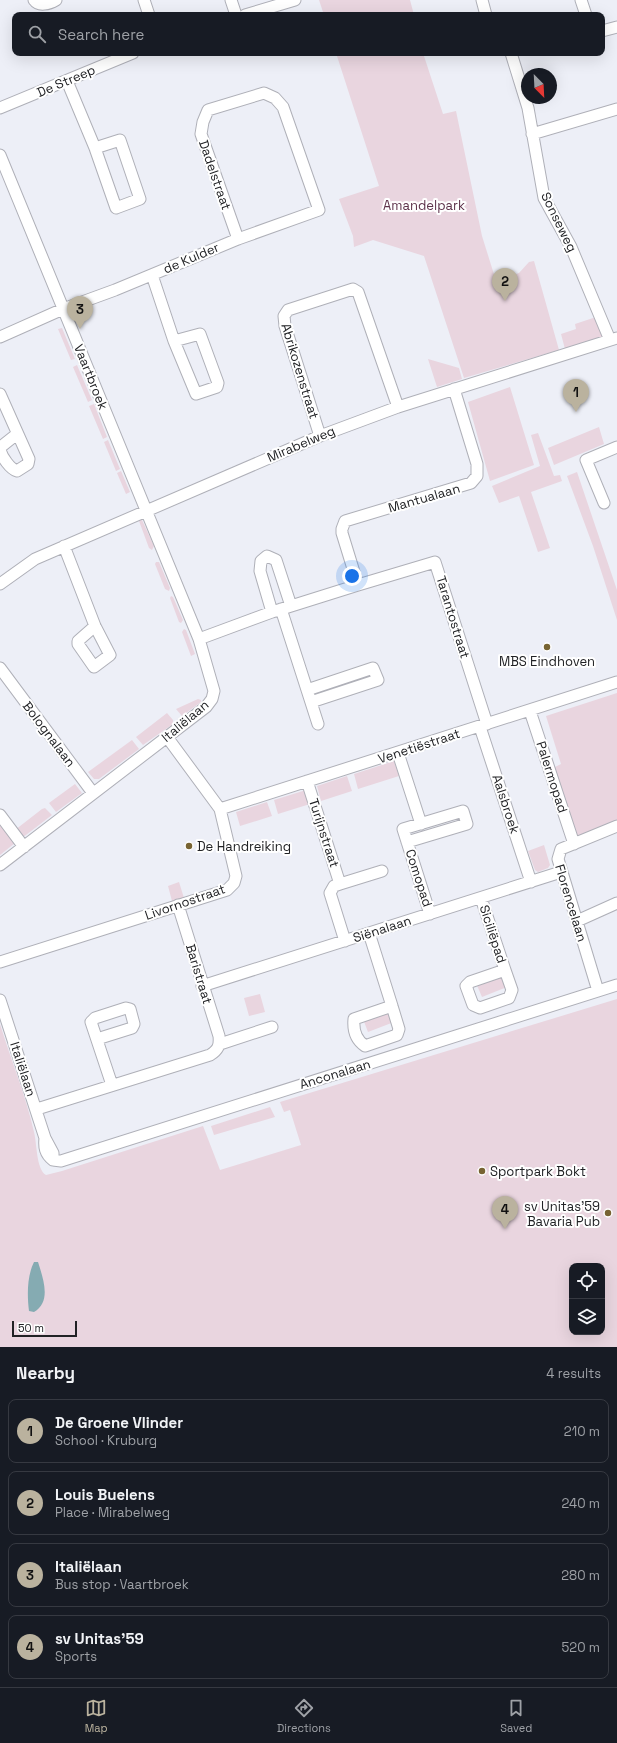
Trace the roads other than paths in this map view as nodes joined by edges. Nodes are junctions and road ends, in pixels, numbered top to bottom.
1 (34, 0) edge
2 (56, 0) edge
3 (144, 0) edge
4 (231, 0) edge
5 (295, 0) edge
6 (482, 0) edge
7 (581, 0) edge
8 (148, 12) edge
9 (235, 12) edge
10 (255, 12) edge
11 (485, 12) edge
12 (585, 12) edge
13 (617, 27) edge
14 (605, 30) edge
15 (125, 56) edge
16 (512, 56) edge
17 (67, 81) junction
18 (0, 108) edge
19 (617, 109) edge
20 (532, 134) junction
21 (95, 148) junction
22 (0, 155) edge
23 (319, 210) joint
24 (238, 238) junction
25 (152, 274) junction
26 (63, 309) junction
27 (0, 337) edge
28 (614, 339) edge
29 (174, 341) junction
30 (454, 389) junction
31 (0, 394) edge
32 (398, 407) junction
33 (17, 434) dead end
34 (320, 436) junction
35 (617, 447) edge
36 (604, 503) dead end
37 (146, 511) junction
38 (64, 546) junction
39 (0, 584) edge
40 (358, 585) junction
41 (282, 609) junction
42 (95, 626) dead end
43 (198, 639) junction
44 (2, 674) edge
45 (617, 682) edge
46 (306, 690) junction
47 (311, 702) junction
48 (530, 711) junction
49 (318, 724) dead end
50 (483, 726) junction
51 (167, 736) junction
52 (398, 753) junction
53 (307, 781) junction
54 (93, 793) junction
55 (220, 809) junction
56 (0, 815) edge
57 (421, 824) junction
58 (617, 826) edge
59 (408, 842) junction
60 (574, 844) junction
61 (24, 847) junction
62 (0, 864) edge
63 (382, 871) dead end
64 (561, 872) junction
65 (531, 882) junction
66 (340, 884) junction
67 (481, 898) junction
68 (617, 903) edge
69 (178, 905) junction
70 (430, 914) junction
71 (577, 921) junction
72 (369, 933) junction
73 (345, 941) junction
74 (0, 962) edge
75 (505, 970) dead end
76 (617, 985) edge
77 (202, 986) junction
78 (598, 991) junction
79 (0, 1000) edge
80 (392, 1006) dead end
81 (272, 1027) dead end
82 (97, 1039) dead end
83 (220, 1044) junction
84 (112, 1085) junction
85 (36, 1110) junction
86 (52, 1160) joint

1 - 2 street
3 - 8 street
4 - 9 street
5 - 10 street
6 - 11 street
7 - 12 street
13 - 14 street
15 - 17 street, De Streep
16 - 20 street, Sonseweg
17 - 18 street, De Streep
17 - 21 street
19 - 20 street
20 - 28 street, Sonseweg
21 - 21 street
22 - 26 street, Vaartbroek
23 - 24 street, de Kulder
23 - 24 street, Dadelstraat
24 - 25 street, de Kulder
25 - 26 street, de Kulder
25 - 29 street
26 - 27 street, de Kulder
26 - 37 street, Vaartbroek
28 - 30 street, Mirabelweg
29 - 29 street
30 - 32 street, Mirabelweg
30 - 40 street, Mantualaan
31 - 33 street
32 - 34 street, Mirabelweg
32 - 34 street, Abrikozenstraat
34 - 37 street, Mirabelweg
35 - 36 street
37 - 38 street, Mirabelweg
37 - 43 street, Italiëlaan
38 - 39 street, Mirabelweg
38 - 42 street
40 - 41 street, Tarantostraat
40 - 50 street, Tarantostraat
41 - 43 street, Tarantostraat
41 - 46 street
43 - 51 street, Italiëlaan
44 - 54 street, Bolognalaan
45 - 48 street, Venetiëstraat
46 - 47 street
46 - 47 street
47 - 49 street
48 - 50 street, Venetiëstraat
48 - 60 street, Palermopad
50 - 52 street, Venetiëstraat
50 - 65 street, Aalsbroek
51 - 54 street, Italiëlaan
51 - 55 street, Livornostraat
52 - 53 street, Venetiëstraat
52 - 57 street
53 - 55 street, Venetiëstraat
53 - 66 street, Turijnstraat
54 - 61 street, Italiëlaan
55 - 69 street, Livornostraat
56 - 61 street
57 - 59 street, Comopad
57 - 59 street, Comopad
58 - 60 street, Florencelaan
59 - 70 street, Comopad
60 - 64 street, Florencelaan
61 - 62 street, Italiëlaan
63 - 66 street, Turijnstraat
64 - 65 street, Siënalaan
64 - 71 street, Florencelaan
65 - 67 street, Siënalaan
66 - 73 street, Turijnstraat
67 - 70 street, Siënalaan
67 - 75 street, Siciliëpad
68 - 71 street
69 - 74 street, Livornostraat
69 - 77 street, Baristraat
70 - 72 street, Siënalaan
71 - 78 street, Florencelaan
72 - 73 street, Siënalaan
72 - 80 street
73 - 77 street, Siënalaan
76 - 78 street, Anconalaan
77 - 83 street, Baristraat
78 - 86 street, Anconalaan
79 - 85 street, Italiëlaan
81 - 83 street
82 - 84 street
83 - 84 street
84 - 85 street
85 - 86 street, Italiëlaan

